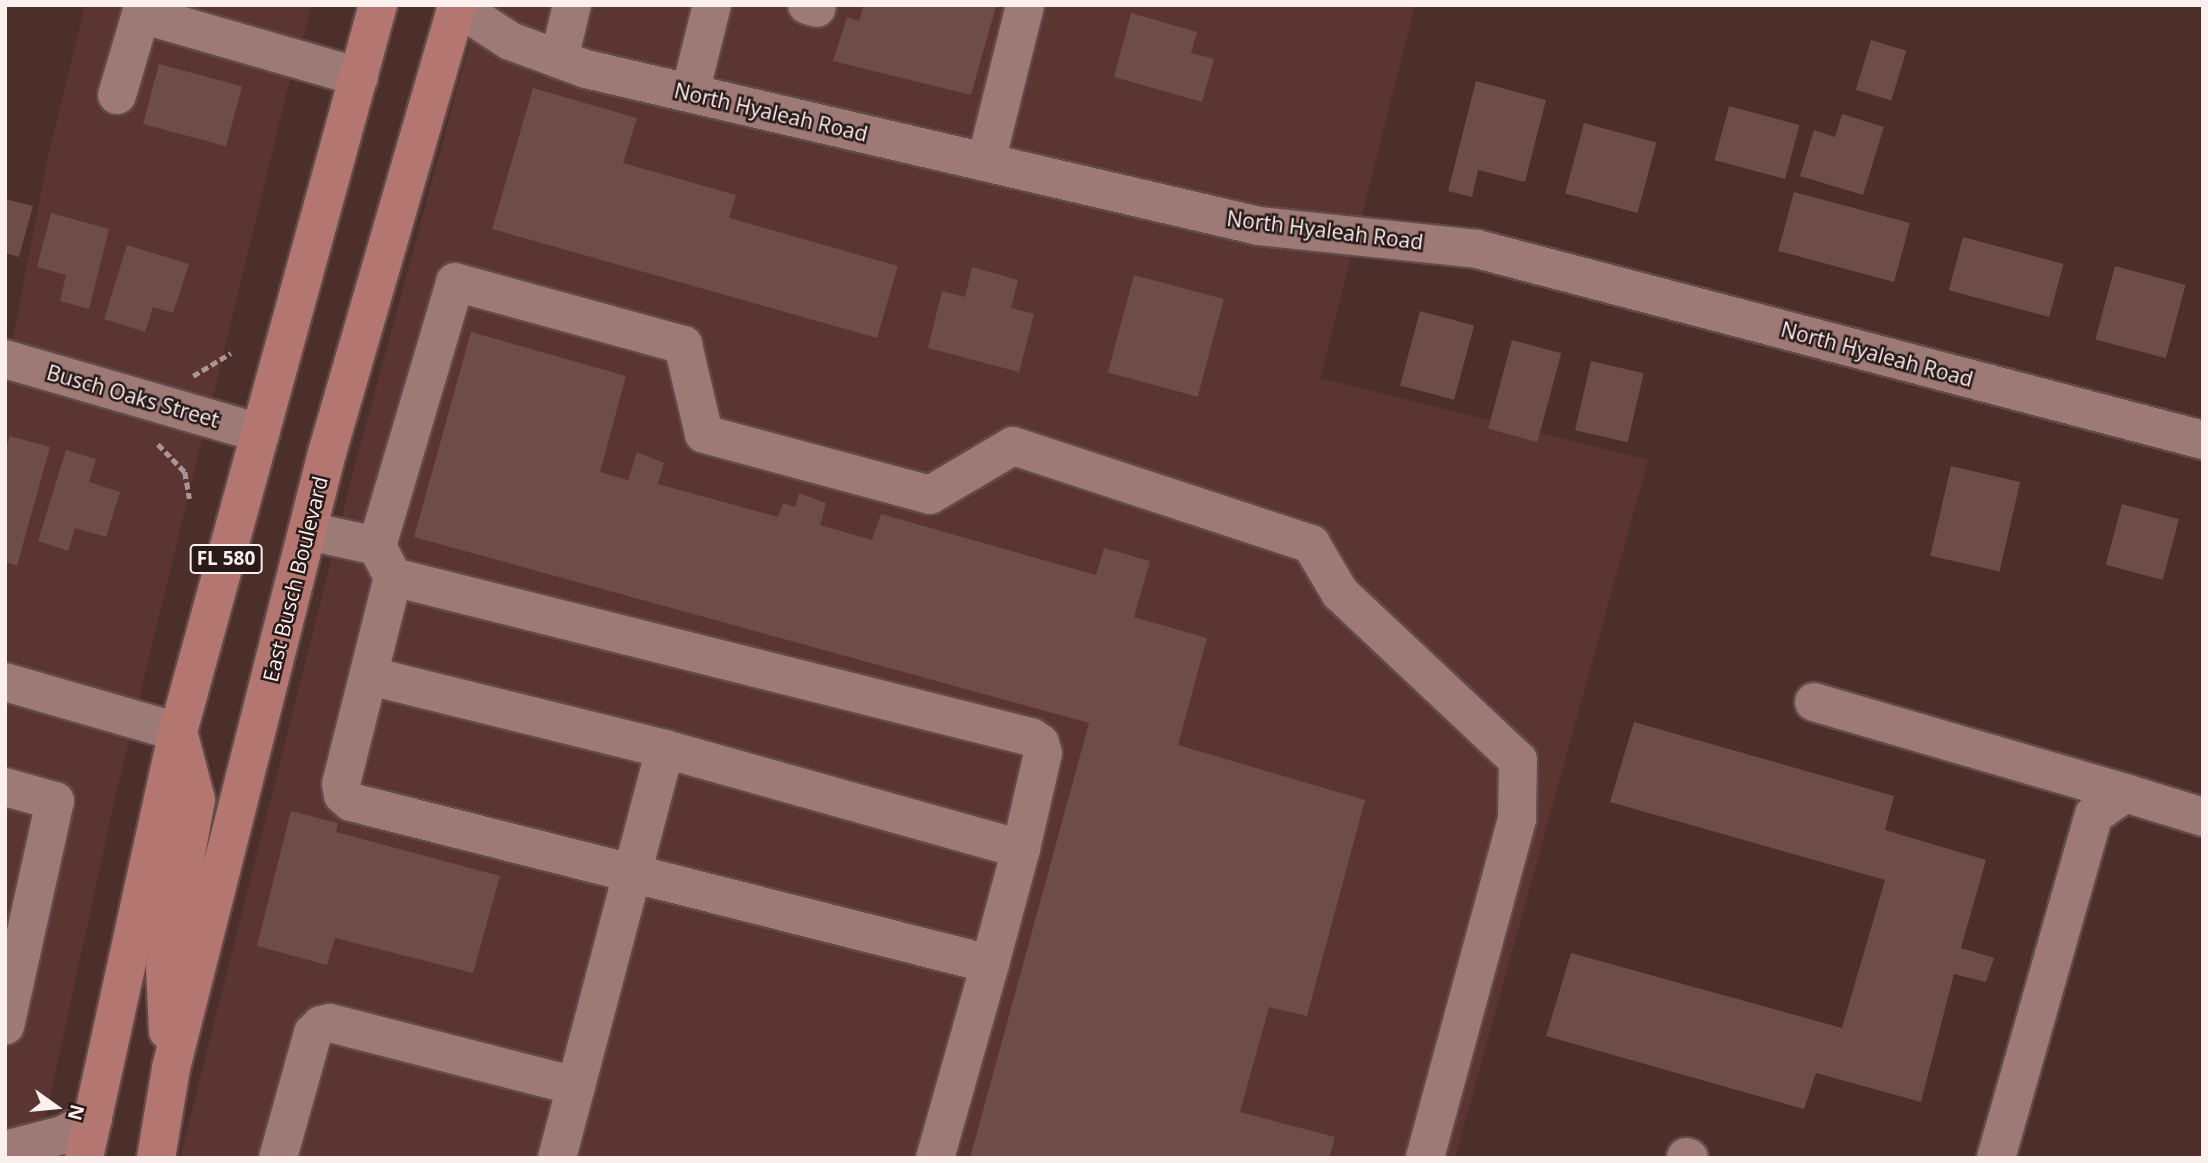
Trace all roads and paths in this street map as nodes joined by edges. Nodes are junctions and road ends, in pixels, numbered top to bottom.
1 (379, 5) edge
2 (572, 5) edge
3 (712, 5) edge
4 (1025, 5) edge
5 (456, 6) edge
6 (559, 59) junction
7 (359, 77) junction
8 (690, 93) junction
9 (117, 95) dead end
10 (986, 162) junction
11 (5, 359) edge
12 (260, 433) junction
13 (2203, 440) edge
14 (153, 442) dead end
15 (190, 499) dead end
16 (308, 531) junction
17 (385, 562) junction
18 (370, 676) junction
19 (5, 682) edge
20 (1815, 702) dead end
21 (178, 732) junction
22 (665, 749) junction
23 (5, 787) edge
24 (2125, 793) junction
25 (2203, 817) edge
26 (1021, 849) junction
27 (634, 874) junction
28 (990, 964) junction
29 (5, 1026) edge
30 (171, 1068) junction
31 (576, 1086) junction
32 (93, 1119) junction
33 (5, 1150) edge
34 (84, 1158) edge
35 (156, 1158) edge
36 (278, 1158) edge
37 (556, 1158) edge
38 (935, 1158) edge
39 (1425, 1158) edge
40 (1996, 1158) edge

1 - 7 main road, FL 580
2 - 6 street
3 - 8 street
4 - 10 street
5 - 6 street, North Hyaleah Road
5 - 16 main road, East Busch Boulevard
6 - 8 street, North Hyaleah Road
7 - 9 street
7 - 12 main road, FL 580
8 - 10 street, North Hyaleah Road
10 - 13 street, North Hyaleah Road
11 - 12 street, Busch Oaks Street
12 - 21 main road, FL 580
14 - 15 path
16 - 17 street
16 - 30 main road, East Busch Boulevard
17 - 18 street
17 - 26 street
17 - 39 street
18 - 22 street
18 - 27 street
19 - 21 street
20 - 24 street
21 - 30 main road
21 - 32 main road, FL 580
22 - 26 street
22 - 27 street
23 - 29 street
24 - 25 street
24 - 40 street
26 - 28 street
27 - 28 street
27 - 31 street
28 - 38 street
30 - 35 main road, East Busch Boulevard
31 - 36 street
31 - 37 street
32 - 33 street
32 - 34 main road, FL 580

